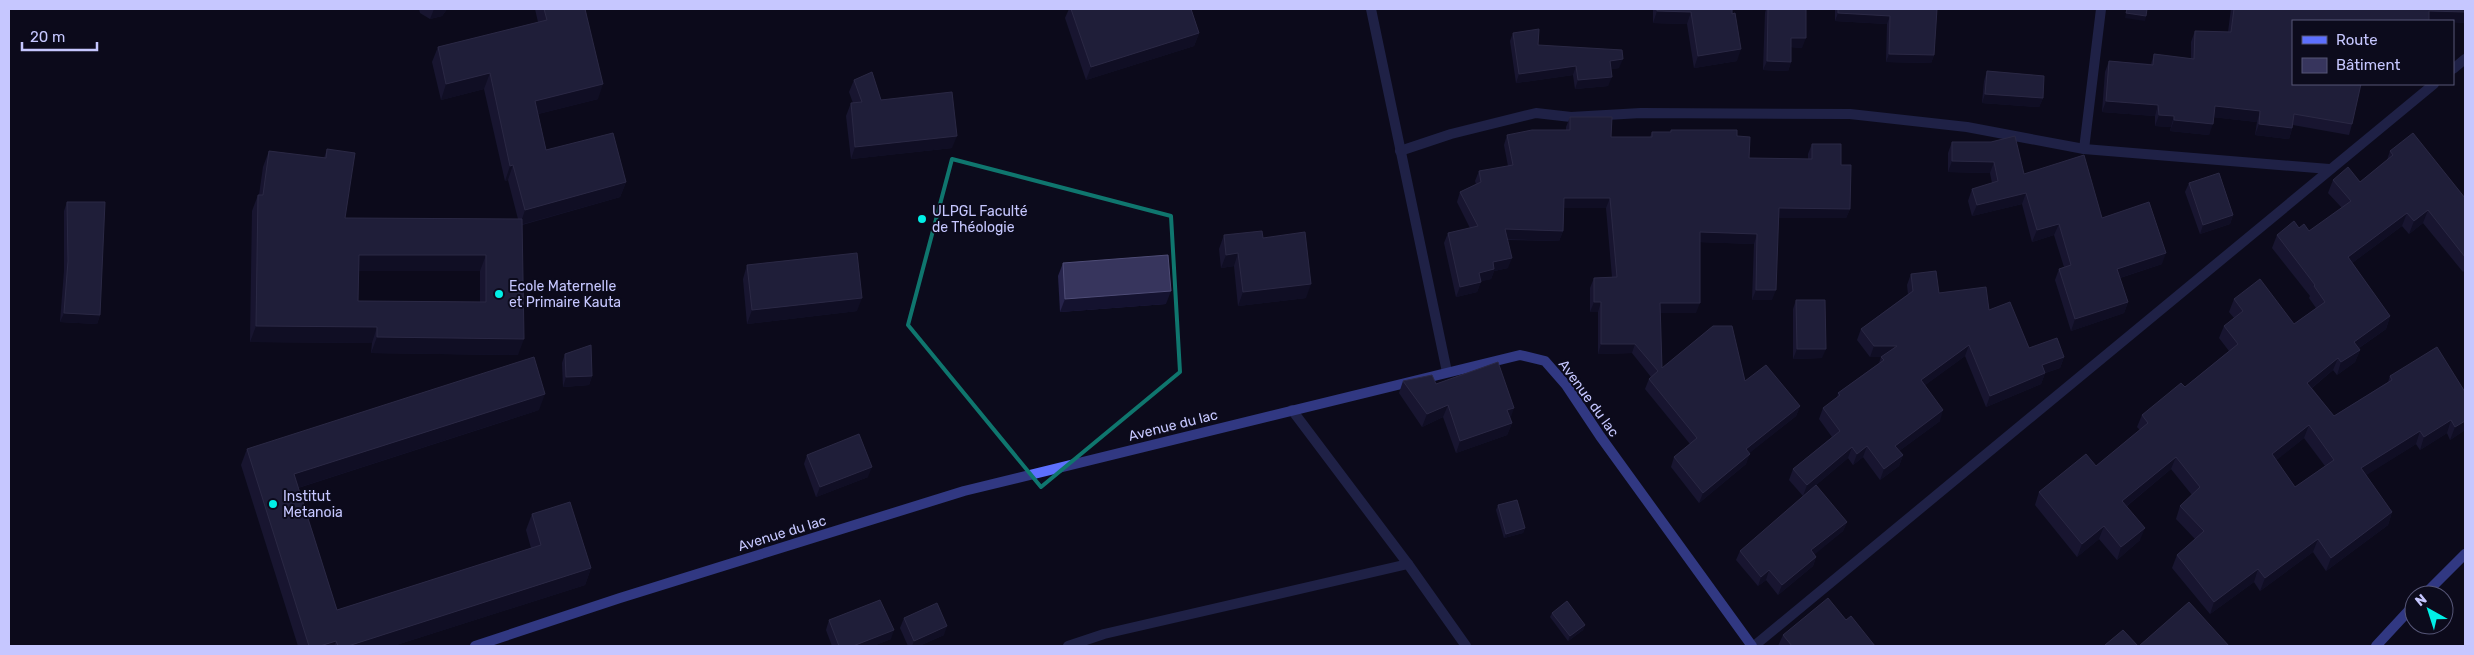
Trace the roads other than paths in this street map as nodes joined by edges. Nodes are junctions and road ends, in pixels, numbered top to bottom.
1 (1371, 9) edge
2 (2101, 9) edge
3 (2465, 59) edge
4 (2454, 68) edge
5 (2433, 85) edge
6 (2084, 149) junction
7 (1400, 152) junction
8 (2329, 169) junction
9 (1447, 372) junction
10 (1292, 410) junction
11 (2465, 554) edge
12 (1408, 564) junction
13 (2434, 585) edge
14 (2404, 616) edge
15 (475, 646) edge
16 (1068, 646) edge
17 (1466, 646) edge
18 (1753, 646) edge
19 (2376, 646) edge

1 - 7 street
2 - 6 street
3 - 4 street
5 - 8 street
6 - 7 street
6 - 8 street
7 - 9 street
8 - 18 street
9 - 10 main road, Avenue du lac
9 - 18 main road, Avenue du lac
10 - 12 street
10 - 15 main road, Avenue du lac
11 - 13 main road
12 - 16 street
12 - 17 street
14 - 19 main road

